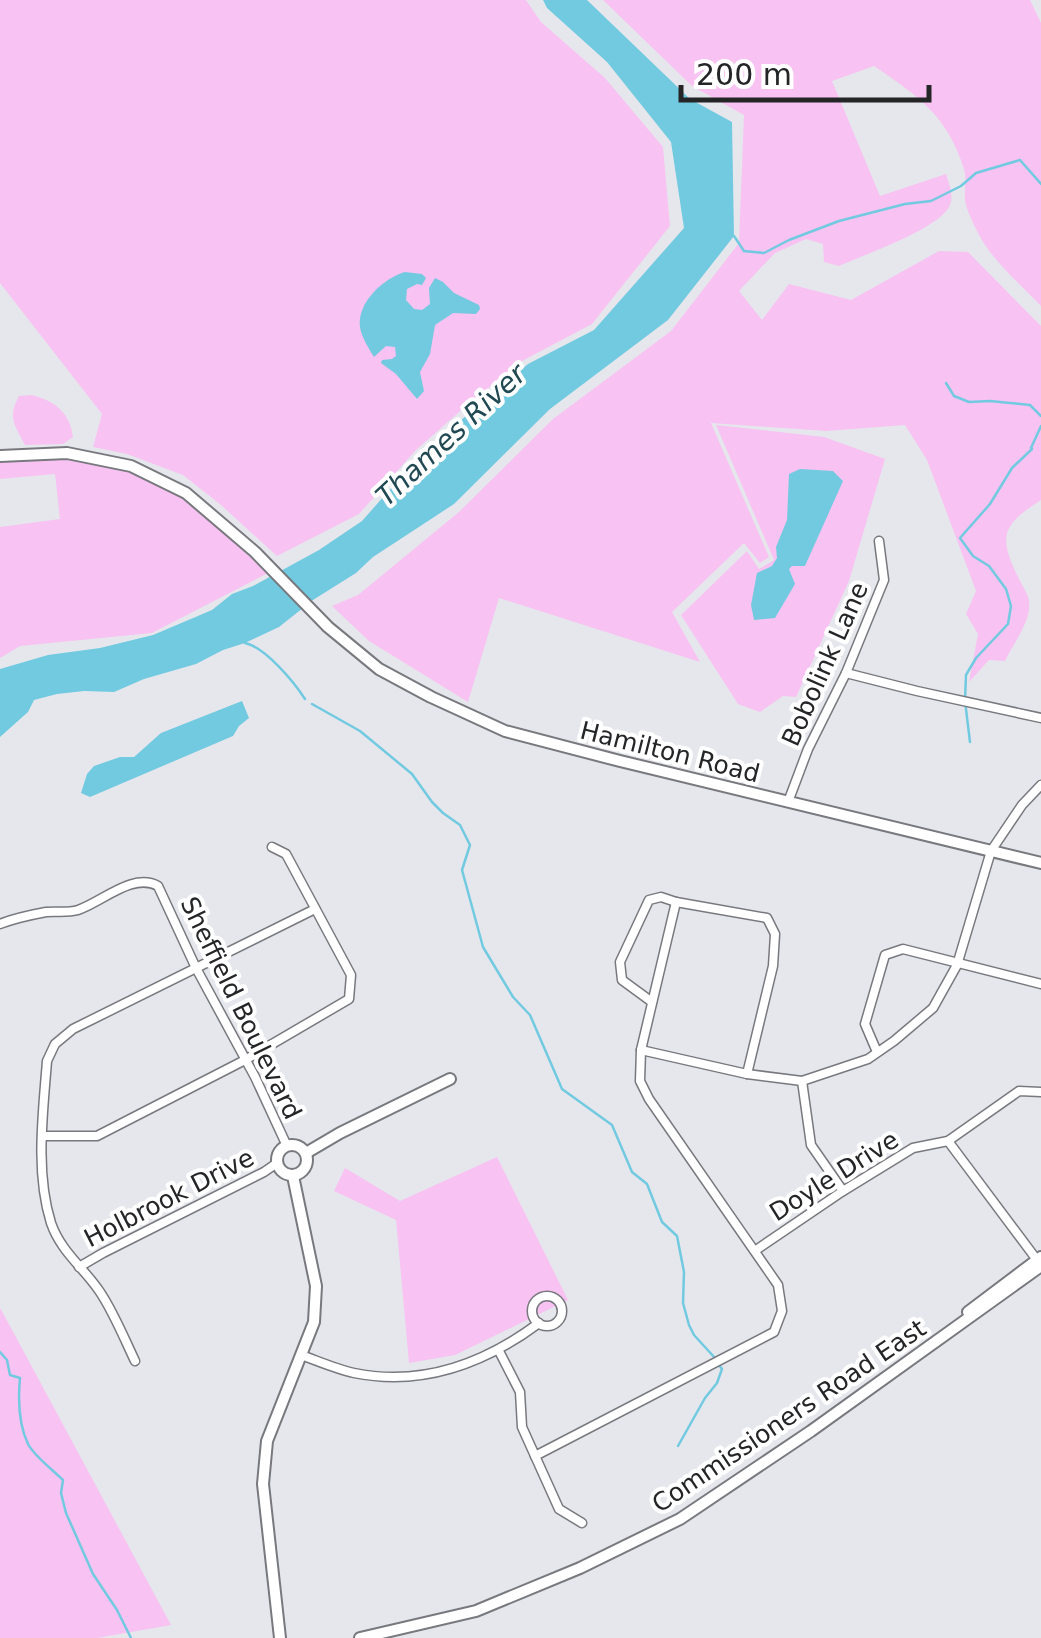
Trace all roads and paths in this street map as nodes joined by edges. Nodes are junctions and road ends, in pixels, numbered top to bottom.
1 (0, 456) edge
2 (880, 540) dead end
3 (846, 673) junction
4 (1041, 718) edge
5 (1041, 785) edge
6 (788, 802) junction
7 (272, 847) dead end
8 (991, 851) junction
9 (1041, 863) edge
10 (676, 902) junction
11 (315, 909) junction
12 (0, 924) edge
13 (957, 965) junction
14 (196, 968) junction
15 (1041, 984) edge
16 (652, 1002) junction
17 (641, 1050) junction
18 (878, 1052) junction
19 (245, 1060) junction
20 (746, 1074) junction
21 (450, 1079) dead end
22 (802, 1081) junction
23 (1041, 1092) edge
24 (43, 1136) junction
25 (948, 1141) junction
26 (287, 1146) junction
27 (306, 1153) junction
28 (277, 1163) junction
29 (293, 1176) junction
30 (843, 1190) junction
31 (756, 1250) junction
32 (1040, 1261) edge
33 (78, 1267) junction
34 (539, 1323) dead end
35 (498, 1350) junction
36 (301, 1355) junction
37 (135, 1361) dead end
38 (535, 1456) junction
39 (582, 1523) dead end
40 (280, 1638) edge
41 (360, 1638) edge

1 - 6 main road, Hamilton Road
2 - 3 street, Bobolink Lane
3 - 4 street
3 - 6 street, Bobolink Lane
5 - 8 street
6 - 8 main road, Hamilton Road
7 - 11 street
8 - 9 main road, Hamilton Road
8 - 13 street
10 - 16 street
10 - 16 street
10 - 20 street
11 - 14 street
11 - 19 street
12 - 14 street, Sheffield Boulevard
13 - 15 street
13 - 18 street
13 - 18 street
14 - 19 street, Sheffield Boulevard
14 - 24 street
16 - 17 street
17 - 20 street
17 - 31 street
18 - 22 street
19 - 24 street
19 - 26 street, Sheffield Boulevard
20 - 22 street
21 - 27 main road
22 - 30 street
23 - 25 street, Doyle Drive
24 - 33 street
25 - 30 street, Doyle Drive
25 - 32 street
26 - 27 main road
26 - 28 main road
27 - 29 main road
28 - 29 main road
28 - 33 street, Holbrook Drive
29 - 36 main road
30 - 31 street, Doyle Drive
31 - 38 street
32 - 41 main road, Commissioners Road East
33 - 37 street
34 - 35 street
35 - 36 street
35 - 38 street
36 - 40 main road
38 - 39 street

